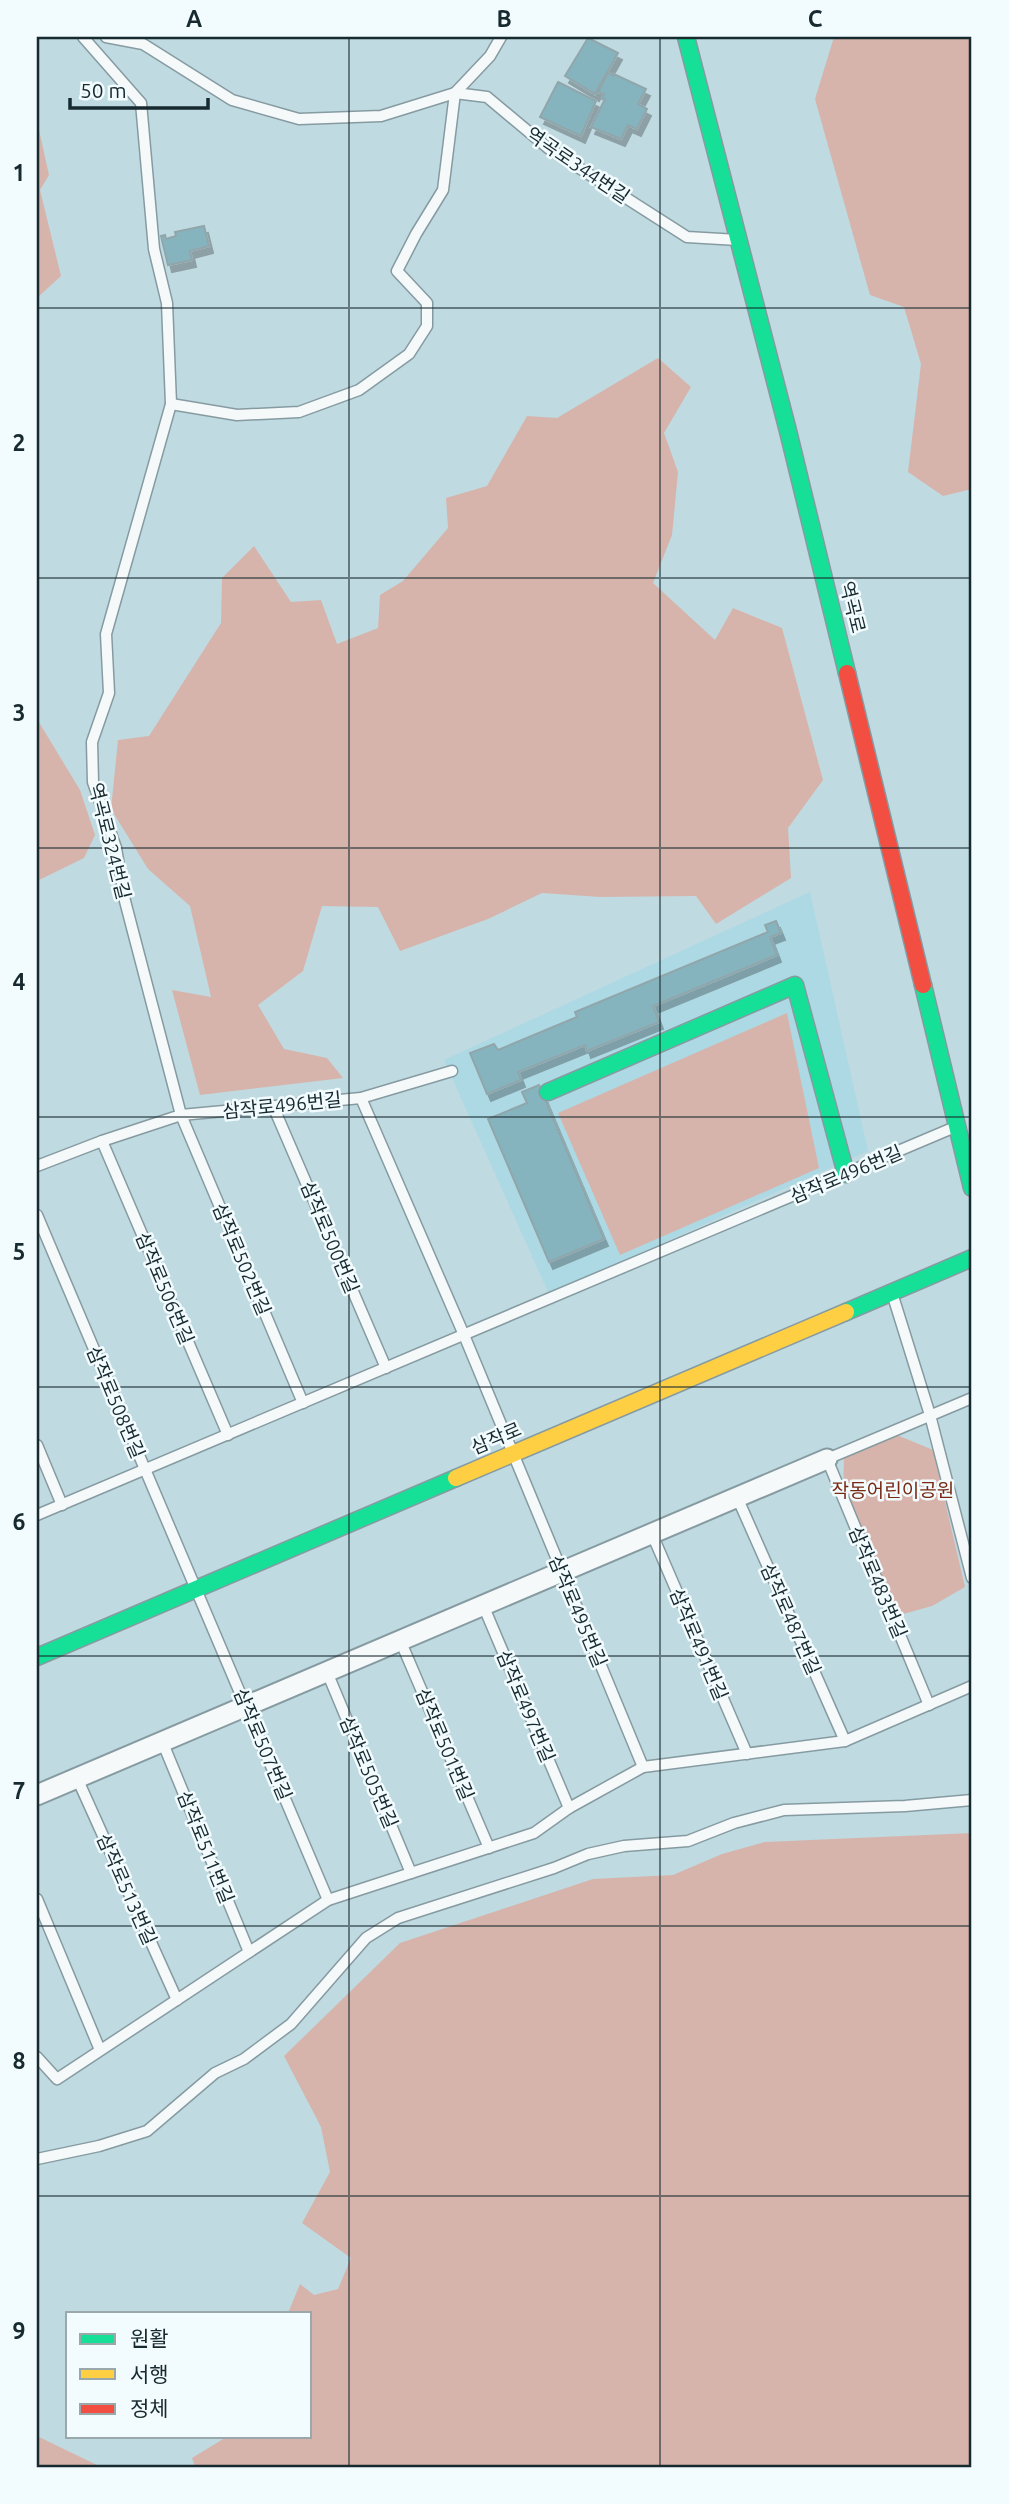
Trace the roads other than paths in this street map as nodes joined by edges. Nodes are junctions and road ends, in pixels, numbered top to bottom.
1 (83, 37) edge
2 (106, 37) edge
3 (501, 37) edge
4 (686, 37) edge
5 (455, 93) junction
6 (738, 240) junction
7 (171, 404) junction
8 (452, 1071) dead end
9 (548, 1092) dead end
10 (361, 1098) junction
11 (273, 1106) junction
12 (181, 1115) junction
13 (958, 1126) junction
14 (102, 1141) junction
15 (37, 1166) edge
16 (846, 1174) junction
17 (972, 1188) edge
18 (37, 1214) edge
19 (972, 1258) edge
20 (892, 1292) junction
21 (464, 1335) junction
22 (386, 1368) junction
23 (972, 1398) edge
24 (303, 1404) junction
25 (930, 1415) junction
26 (228, 1435) junction
27 (37, 1445) edge
28 (512, 1454) junction
29 (827, 1460) junction
30 (145, 1470) junction
31 (737, 1497) junction
32 (62, 1505) junction
33 (37, 1515) edge
34 (652, 1534) junction
35 (561, 1572) junction
36 (972, 1578) edge
37 (197, 1588) junction
38 (483, 1605) junction
39 (400, 1640) junction
40 (37, 1657) edge
41 (327, 1672) junction
42 (972, 1686) edge
43 (929, 1705) junction
44 (247, 1706) junction
45 (162, 1741) junction
46 (845, 1741) junction
47 (747, 1754) junction
48 (643, 1767) junction
49 (77, 1777) junction
50 (37, 1795) edge
51 (972, 1800) edge
52 (569, 1808) junction
53 (489, 1848) junction
54 (411, 1873) junction
55 (37, 1899) edge
56 (328, 1900) junction
57 (249, 1952) junction
58 (177, 2000) junction
59 (100, 2050) junction
60 (37, 2057) edge
61 (37, 2159) edge

1 - 7 lane, 역곡로324번길
2 - 5 lane, 역곡로344번길
3 - 5 lane
4 - 6 street, 역곡로
5 - 6 lane, 역곡로344번길
5 - 7 lane
6 - 13 street, 역곡로
7 - 12 lane, 역곡로324번길
8 - 10 lane
9 - 16 street
10 - 11 lane, 삼작로496번길
10 - 21 lane, 삼작로496번길
11 - 12 lane, 삼작로496번길
11 - 22 lane, 삼작로500번길
12 - 14 lane, 삼작로496번길
12 - 24 lane, 삼작로502번길
13 - 16 lane, 삼작로496번길
13 - 17 street, 역곡로
14 - 15 lane, 삼작로496번길
14 - 26 lane, 삼작로506번길
16 - 21 lane, 삼작로496번길
18 - 30 lane, 삼작로508번길
19 - 20 street, 삼작로
20 - 25 lane
20 - 28 street, 삼작로
21 - 22 lane
21 - 28 lane, 삼작로496번길
22 - 24 lane
23 - 25 lane
24 - 26 lane
25 - 29 lane
25 - 36 lane
26 - 30 lane
27 - 32 lane
28 - 35 lane, 삼작로495번길
28 - 37 street, 삼작로
29 - 31 street
29 - 43 lane, 삼작로483번길
30 - 32 lane
30 - 37 lane, 삼작로508번길
31 - 34 street
31 - 46 lane, 삼작로487번길
32 - 33 lane
34 - 35 street
34 - 47 lane, 삼작로491번길
35 - 38 street
35 - 48 lane, 삼작로495번길
37 - 40 street, 삼작로
37 - 44 lane, 삼작로507번길
38 - 39 street
38 - 52 lane, 삼작로497번길
39 - 41 street
39 - 53 lane, 삼작로501번길
41 - 44 street
41 - 54 lane, 삼작로505번길
42 - 43 lane
43 - 46 lane
44 - 45 street
44 - 56 lane, 삼작로507번길
45 - 49 street
45 - 57 lane, 삼작로511번길
46 - 47 lane
47 - 48 lane
48 - 52 lane
49 - 50 street
49 - 58 lane, 삼작로513번길
51 - 61 lane
52 - 53 lane
53 - 54 lane
54 - 56 lane
55 - 59 lane
56 - 57 lane
57 - 58 lane
58 - 59 lane
59 - 60 lane

